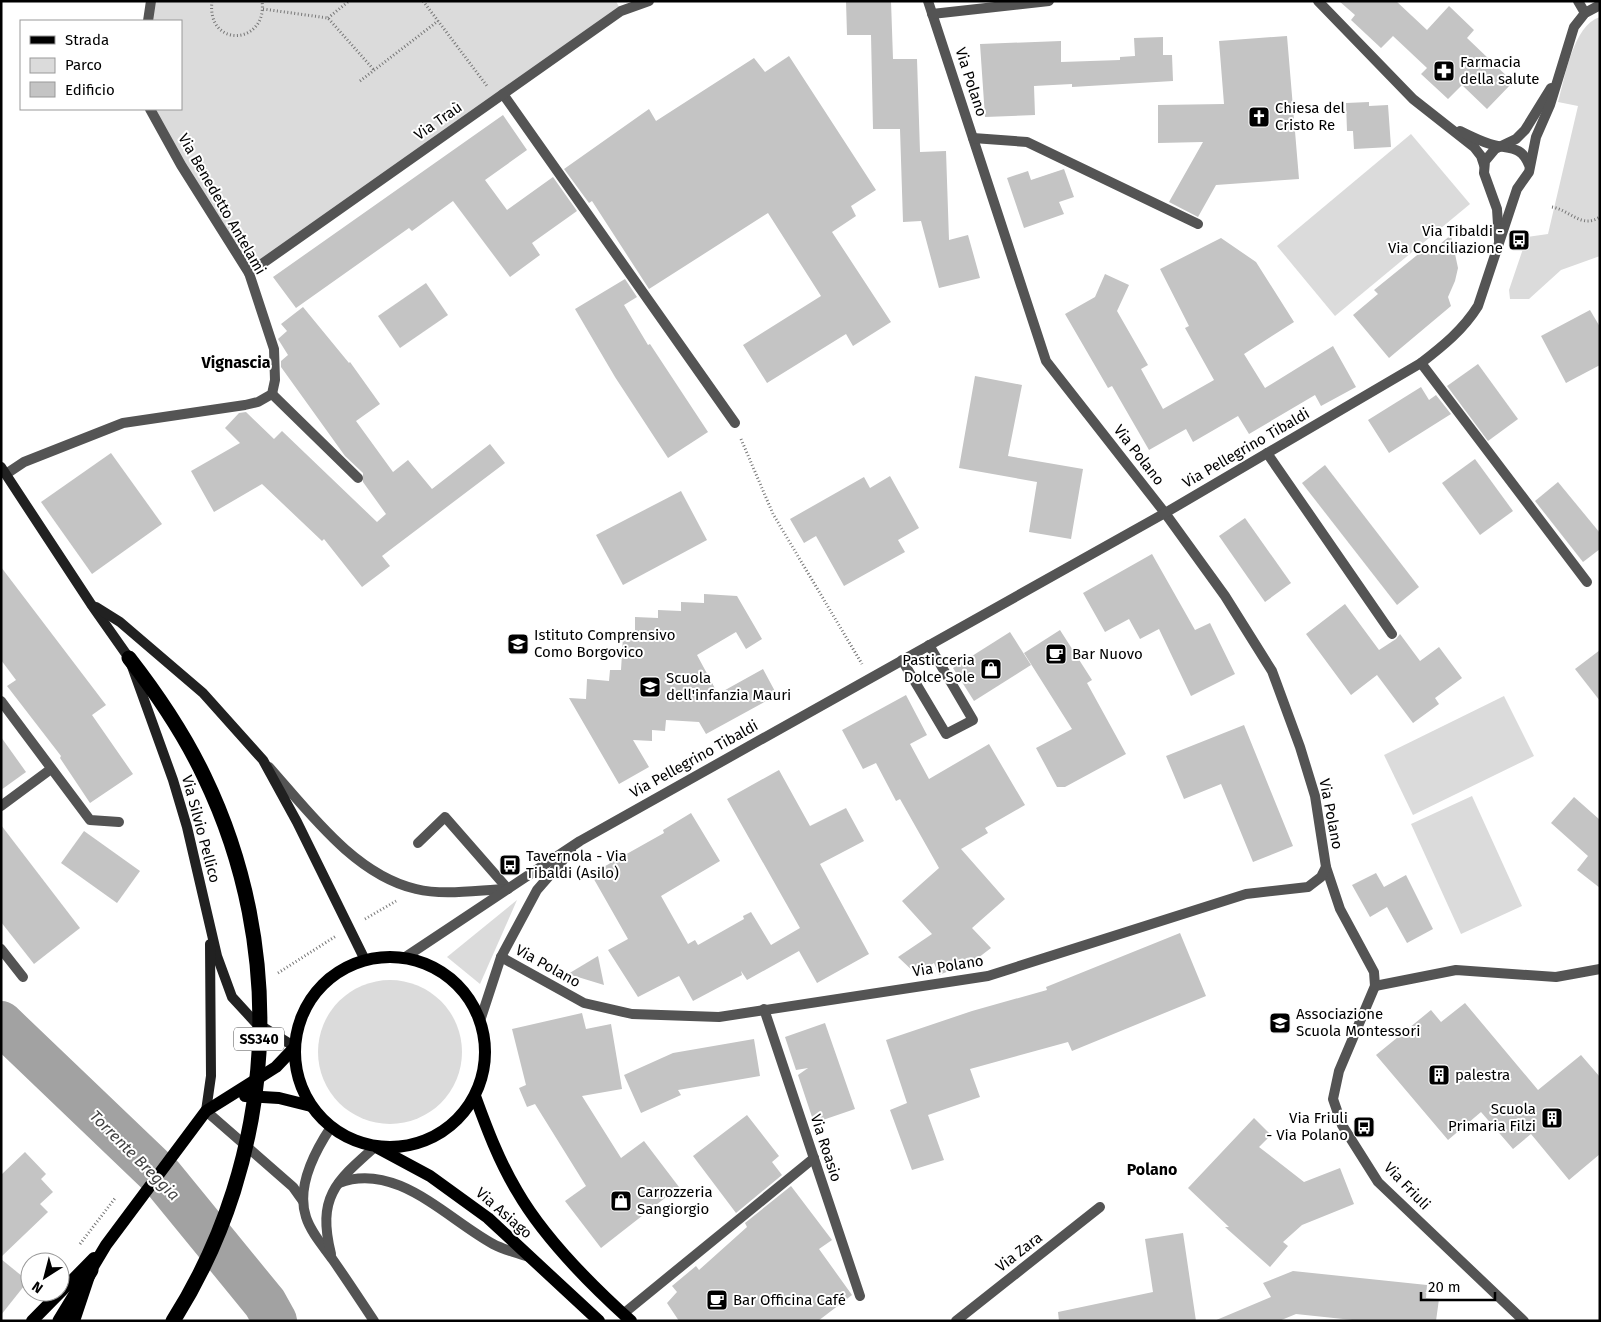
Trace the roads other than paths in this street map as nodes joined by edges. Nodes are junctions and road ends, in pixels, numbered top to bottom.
1 (151, 1) edge
2 (616, 1) edge
3 (649, 1) edge
4 (928, 1) edge
5 (1049, 1) edge
6 (1318, 1) edge
7 (1578, 1) edge
8 (1587, 1) edge
9 (1600, 4) edge
10 (621, 11) junction
11 (1585, 13) junction
12 (932, 14) junction
13 (148, 20) edge
14 (1562, 68) junction
15 (500, 96) junction
16 (151, 110) edge
17 (1446, 123) junction
18 (973, 138) junction
19 (1502, 146) junction
20 (1484, 165) junction
21 (1529, 165) junction
22 (1198, 224) dead end
23 (1499, 249) junction
24 (249, 273) junction
25 (1421, 363) junction
26 (272, 394) junction
27 (735, 423) road end
28 (1267, 453) junction
29 (3, 470) edge
30 (358, 478) dead end
31 (1165, 513) junction
32 (1587, 582) dead end
33 (91, 604) junction
34 (1392, 634) dead end
35 (929, 645) junction
36 (129, 658) junction
37 (902, 660) junction
38 (1, 701) edge
39 (263, 760) junction
40 (51, 769) junction
41 (1, 806) edge
42 (119, 822) dead end
43 (580, 841) junction
44 (418, 843) dead end
45 (1326, 867) junction
46 (508, 889) junction
47 (210, 925) junction
48 (1, 949) edge
49 (501, 957) junction
50 (404, 958) junction
51 (365, 960) junction
52 (1600, 969) edge
53 (23, 977) dead end
54 (1375, 986) junction
55 (764, 1009) junction
56 (480, 1021) junction
57 (295, 1047) junction
58 (475, 1096) junction
59 (223, 1100) junction
60 (312, 1106) junction
61 (206, 1111) junction
62 (331, 1127) junction
63 (376, 1146) junction
64 (814, 1158) junction
65 (339, 1183) junction
66 (303, 1201) junction
67 (1100, 1207) dead end
68 (106, 1245) junction
69 (532, 1258) junction
70 (332, 1260) junction
71 (91, 1270) junction
72 (860, 1296) dead end
73 (627, 1317) edge
74 (32, 1321) edge
75 (60, 1321) edge
76 (74, 1321) edge
77 (173, 1321) edge
78 (374, 1321) edge
79 (599, 1321) edge
80 (956, 1321) edge
81 (1524, 1321) edge

1 - 13 street
2 - 10 street
3 - 10 street, Via Traù
4 - 12 street, Via Polano
5 - 12 street
6 - 17 street
7 - 11 street
8 - 11 street
9 - 11 street
10 - 15 street, Via Traù
11 - 14 street
12 - 18 street, Via Polano
14 - 19 street
14 - 21 street, Via Pellegrino Tibaldi
15 - 24 street, Via Traù
15 - 27 street
16 - 24 street, Via Benedetto Antelami
17 - 19 street
17 - 20 street, Via Pellegrino Tibaldi
18 - 22 street
18 - 31 street, Via Polano
19 - 20 street
19 - 21 street
20 - 23 street, Via Pellegrino Tibaldi
21 - 23 street, Via Pellegrino Tibaldi
23 - 25 street, Via Pellegrino Tibaldi
24 - 26 street, Via Benedetto Antelami
25 - 28 street, Via Pellegrino Tibaldi
25 - 32 street
26 - 29 street
26 - 30 street
28 - 31 street, Via Pellegrino Tibaldi
28 - 34 street
29 - 33 main road, Via Silvio Pellico
31 - 35 street, Via Pellegrino Tibaldi
31 - 45 street, Via Polano
33 - 36 main road, Via Silvio Pellico
33 - 39 main road, Via Silvio Pellico
35 - 37 street, Via Pellegrino Tibaldi
35 - 37 street
36 - 47 main road, Via Silvio Pellico
36 - 77 highway, SS340
37 - 43 street, Via Pellegrino Tibaldi
38 - 40 street
39 - 46 street
39 - 51 main road, Via Silvio Pellico
40 - 41 street
40 - 42 street
43 - 46 street, Via Pellegrino Tibaldi
43 - 49 street, Via Pellegrino Tibaldi
44 - 46 street
45 - 54 street
45 - 55 street, Via Polano
46 - 50 street, Via Pellegrino Tibaldi
47 - 57 main road, Via Silvio Pellico
47 - 61 main road
48 - 53 street
49 - 55 street, Via Polano
49 - 56 street, Via Pellegrino Tibaldi
50 - 51 main road
50 - 56 main road
51 - 57 main road
52 - 54 street
54 - 81 street, Via Friuli
55 - 64 street, Via Roasio
56 - 58 main road
57 - 59 main road
57 - 60 main road
58 - 63 main road
58 - 73 main road, Via Asiago
59 - 60 main road
59 - 61 main road
60 - 62 main road
61 - 66 street
61 - 68 main road
62 - 63 main road
62 - 66 street
63 - 65 street
63 - 69 main road, Via Asiago
64 - 72 street, Via Roasio
64 - 73 street
65 - 69 street
65 - 70 street
66 - 70 street
67 - 80 street, Via Zara
68 - 71 main road
68 - 74 main road
69 - 79 main road, Via Asiago
70 - 78 street
71 - 75 highway
71 - 76 main road

